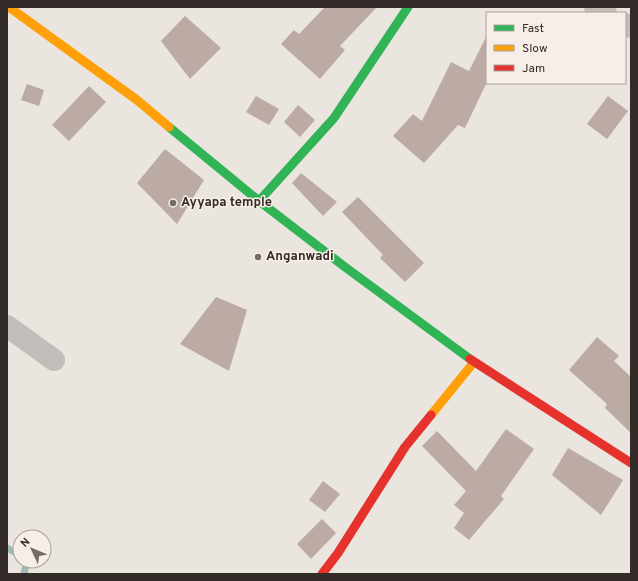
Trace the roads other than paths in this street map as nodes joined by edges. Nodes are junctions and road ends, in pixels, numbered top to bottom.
1 (10, 7) edge
2 (408, 7) edge
3 (595, 7) edge
4 (604, 12) edge
5 (259, 201) junction
6 (7, 326) edge
7 (54, 360) dead end
8 (474, 362) junction
9 (631, 463) edge
10 (322, 574) edge

1 - 5 main road
2 - 5 main road
3 - 4 street
5 - 8 main road
6 - 7 street
8 - 9 main road
8 - 10 main road

